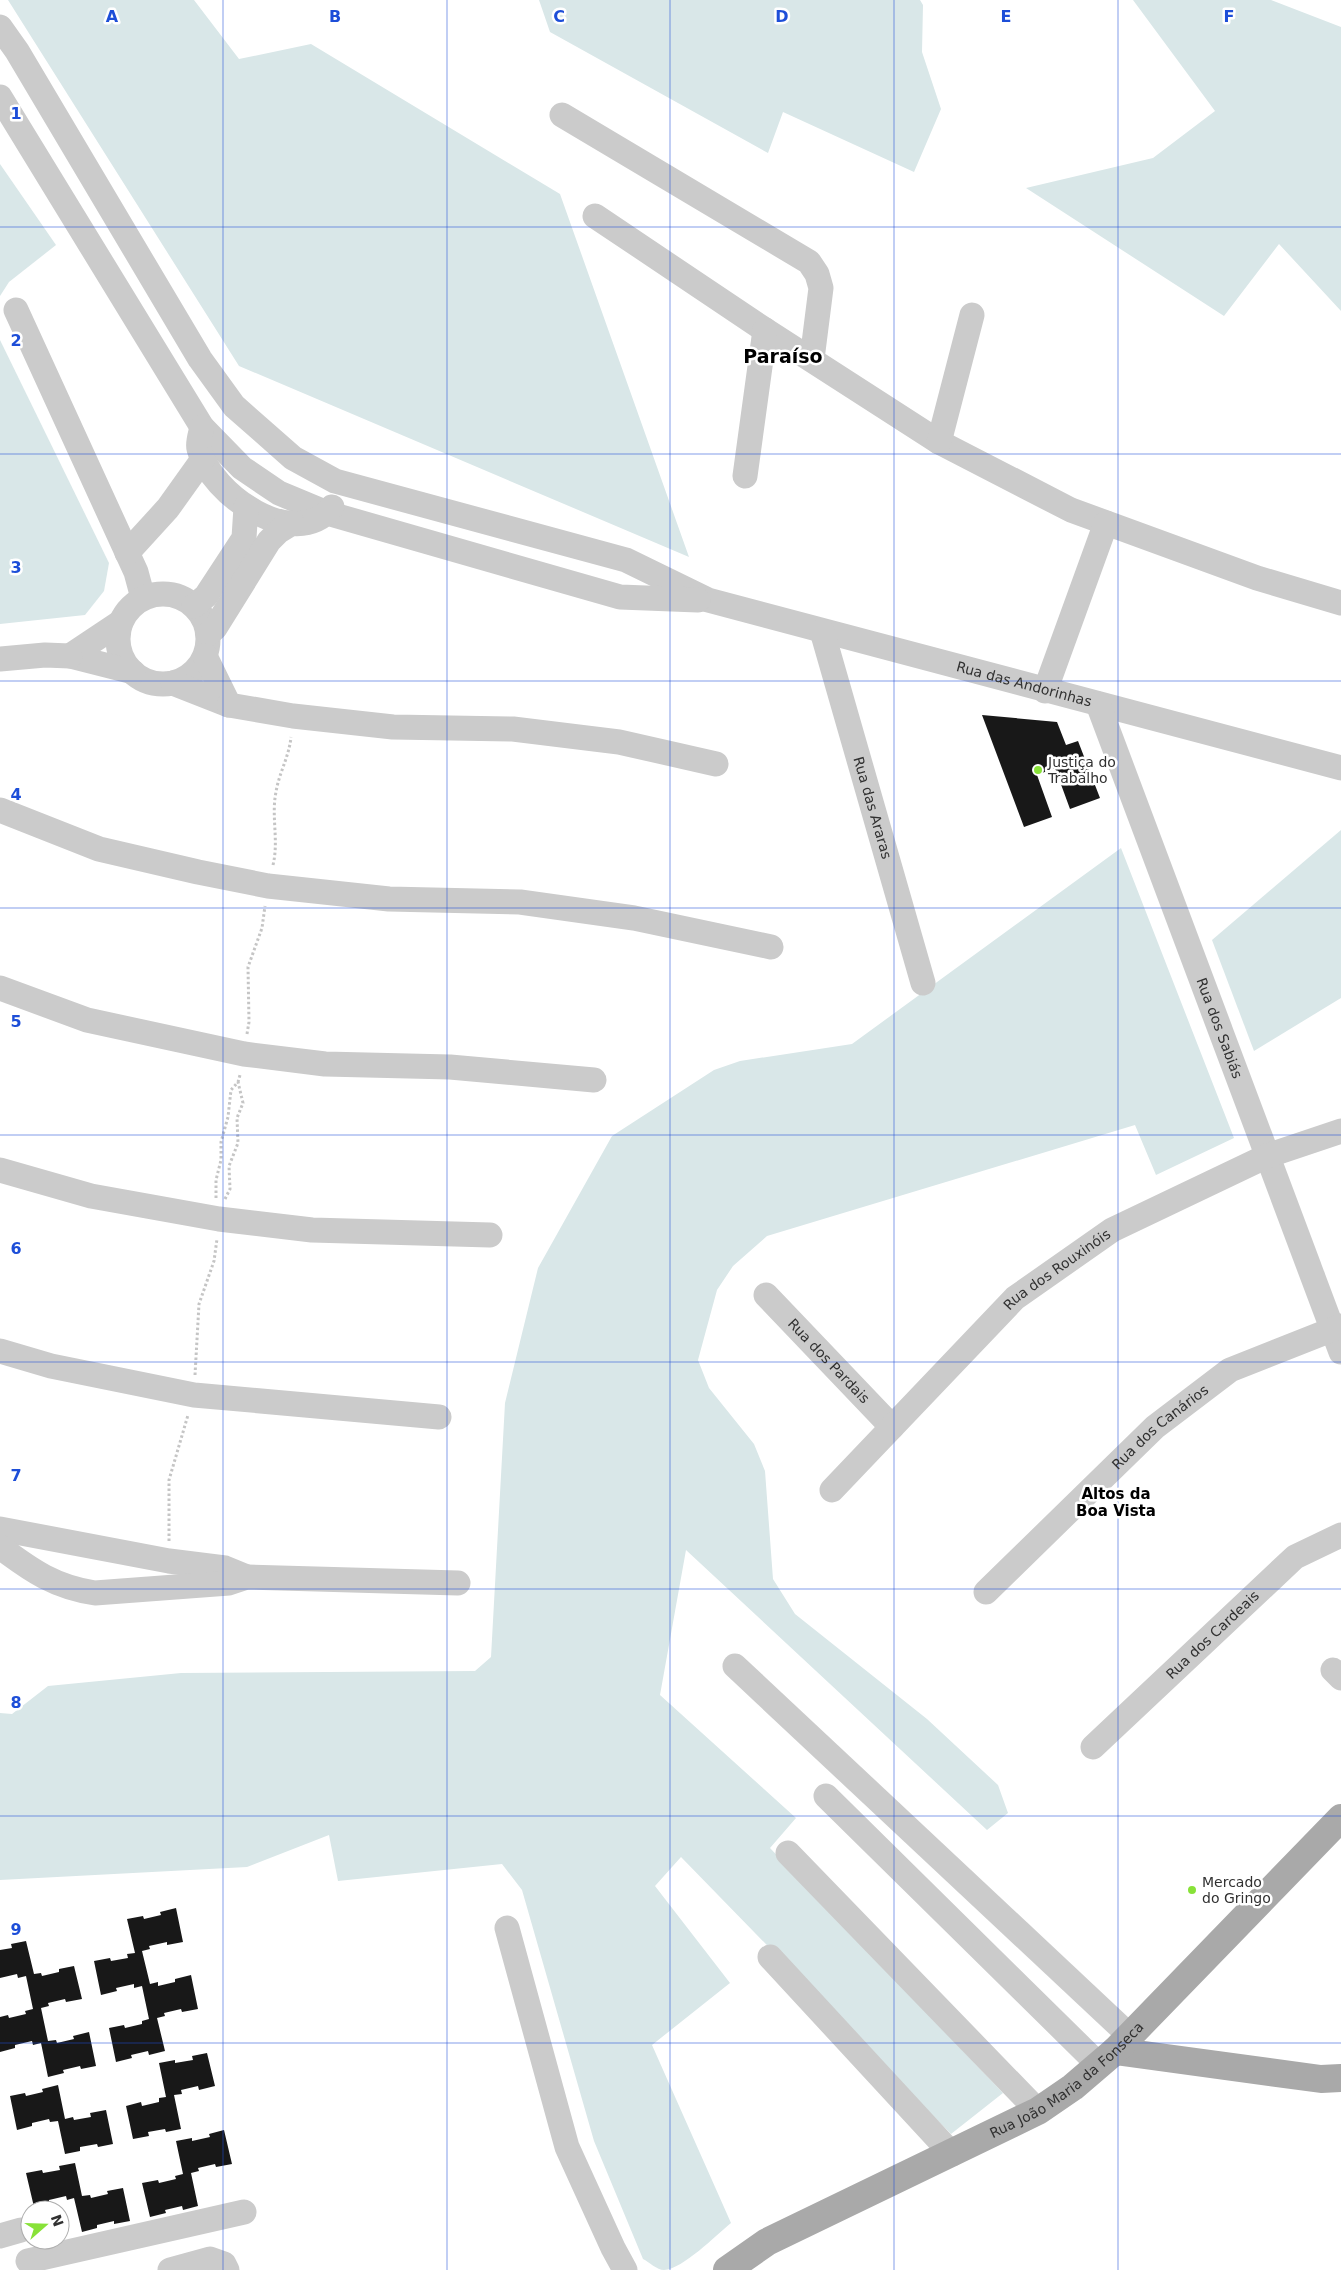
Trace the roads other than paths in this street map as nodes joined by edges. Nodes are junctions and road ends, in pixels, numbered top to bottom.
1 (0, 26) edge
2 (0, 97) edge
3 (562, 115) dead end
4 (595, 216) dead end
5 (16, 310) dead end
6 (972, 316) dead end
7 (766, 330) junction
8 (812, 359) junction
9 (202, 427) junction
10 (939, 442) junction
11 (203, 459) junction
12 (745, 476) dead end
13 (335, 481) junction
14 (246, 507) junction
15 (327, 513) junction
16 (292, 523) junction
17 (1106, 523) junction
18 (127, 553) junction
19 (143, 598) junction
20 (708, 600) junction
21 (1341, 603) edge
22 (194, 606) junction
23 (122, 622) junction
24 (822, 631) junction
25 (207, 645) junction
26 (70, 656) junction
27 (0, 659) edge
28 (133, 672) junction
29 (173, 683) junction
30 (1045, 690) junction
31 (1098, 704) junction
32 (229, 705) junction
33 (716, 764) dead end
34 (1341, 768) edge
35 (0, 810) edge
36 (770, 947) dead end
37 (923, 983) dead end
38 (0, 988) edge
39 (594, 1080) dead end
40 (1341, 1131) edge
41 (1267, 1156) junction
42 (0, 1170) edge
43 (490, 1235) dead end
44 (766, 1295) dead end
45 (1337, 1328) edge
46 (0, 1351) edge
47 (1341, 1352) edge
48 (439, 1417) dead end
49 (892, 1427) junction
50 (832, 1490) dead end
51 (0, 1528) edge
52 (1341, 1535) edge
53 (0, 1548) edge
54 (247, 1577) junction
55 (458, 1583) dead end
56 (986, 1592) dead end
57 (735, 1666) dead end
58 (1093, 1747) dead end
59 (826, 1796) dead end
60 (1341, 1818) edge
61 (788, 1854) dead end
62 (507, 1928) dead end
63 (770, 1957) dead end
64 (1122, 2043) junction
65 (1150, 2054) junction
66 (1341, 2078) edge
67 (1038, 2111) junction
68 (952, 2154) junction
69 (244, 2212) dead end
70 (28, 2260) dead end
71 (732, 2268) edge
72 (170, 2270) edge
73 (227, 2270) edge
74 (625, 2270) edge

1 - 13 street
2 - 9 street
3 - 8 street
4 - 7 street
5 - 18 street
6 - 10 street
7 - 8 street
7 - 12 street
8 - 10 street
9 - 11 street
9 - 15 street
10 - 17 street
11 - 14 street
11 - 18 street
13 - 15 street
13 - 20 street
14 - 16 street
14 - 22 street
15 - 16 street
15 - 20 street
16 - 25 street
17 - 21 street
17 - 30 street
18 - 19 street
19 - 22 street
19 - 23 street
20 - 24 street, Rua das Andorinhas
22 - 25 street
23 - 26 street
23 - 28 street
24 - 30 street, Rua das Andorinhas
24 - 37 street, Rua das Araras
25 - 29 street
25 - 32 street
26 - 27 street
26 - 28 street
28 - 29 street
29 - 32 street
30 - 31 street, Rua das Andorinhas
31 - 34 street, Rua das Andorinhas
31 - 41 street, Rua dos Sabiás
32 - 33 street
35 - 36 street
38 - 39 street
40 - 41 street, Rua dos Rouxinóis
41 - 45 street, Rua dos Sabiás
41 - 49 street, Rua dos Rouxinóis
42 - 43 street
44 - 49 street, Rua dos Pardais
45 - 47 street, Rua dos Sabiás
45 - 56 street, Rua dos Canários
46 - 48 street
49 - 50 street, Rua dos Rouxinóis
51 - 54 street
52 - 58 street, Rua dos Cardeais
53 - 54 street
54 - 55 street
57 - 64 street
59 - 64 street
60 - 64 main road, Rua João Maria da Fonseca
61 - 67 street
62 - 74 street
63 - 68 street
64 - 65 main road
64 - 65 main road
64 - 67 main road, Rua João Maria da Fonseca
65 - 66 main road
67 - 68 main road, Rua João Maria da Fonseca
68 - 71 main road, Rua João Maria da Fonseca
69 - 70 street
72 - 73 street

